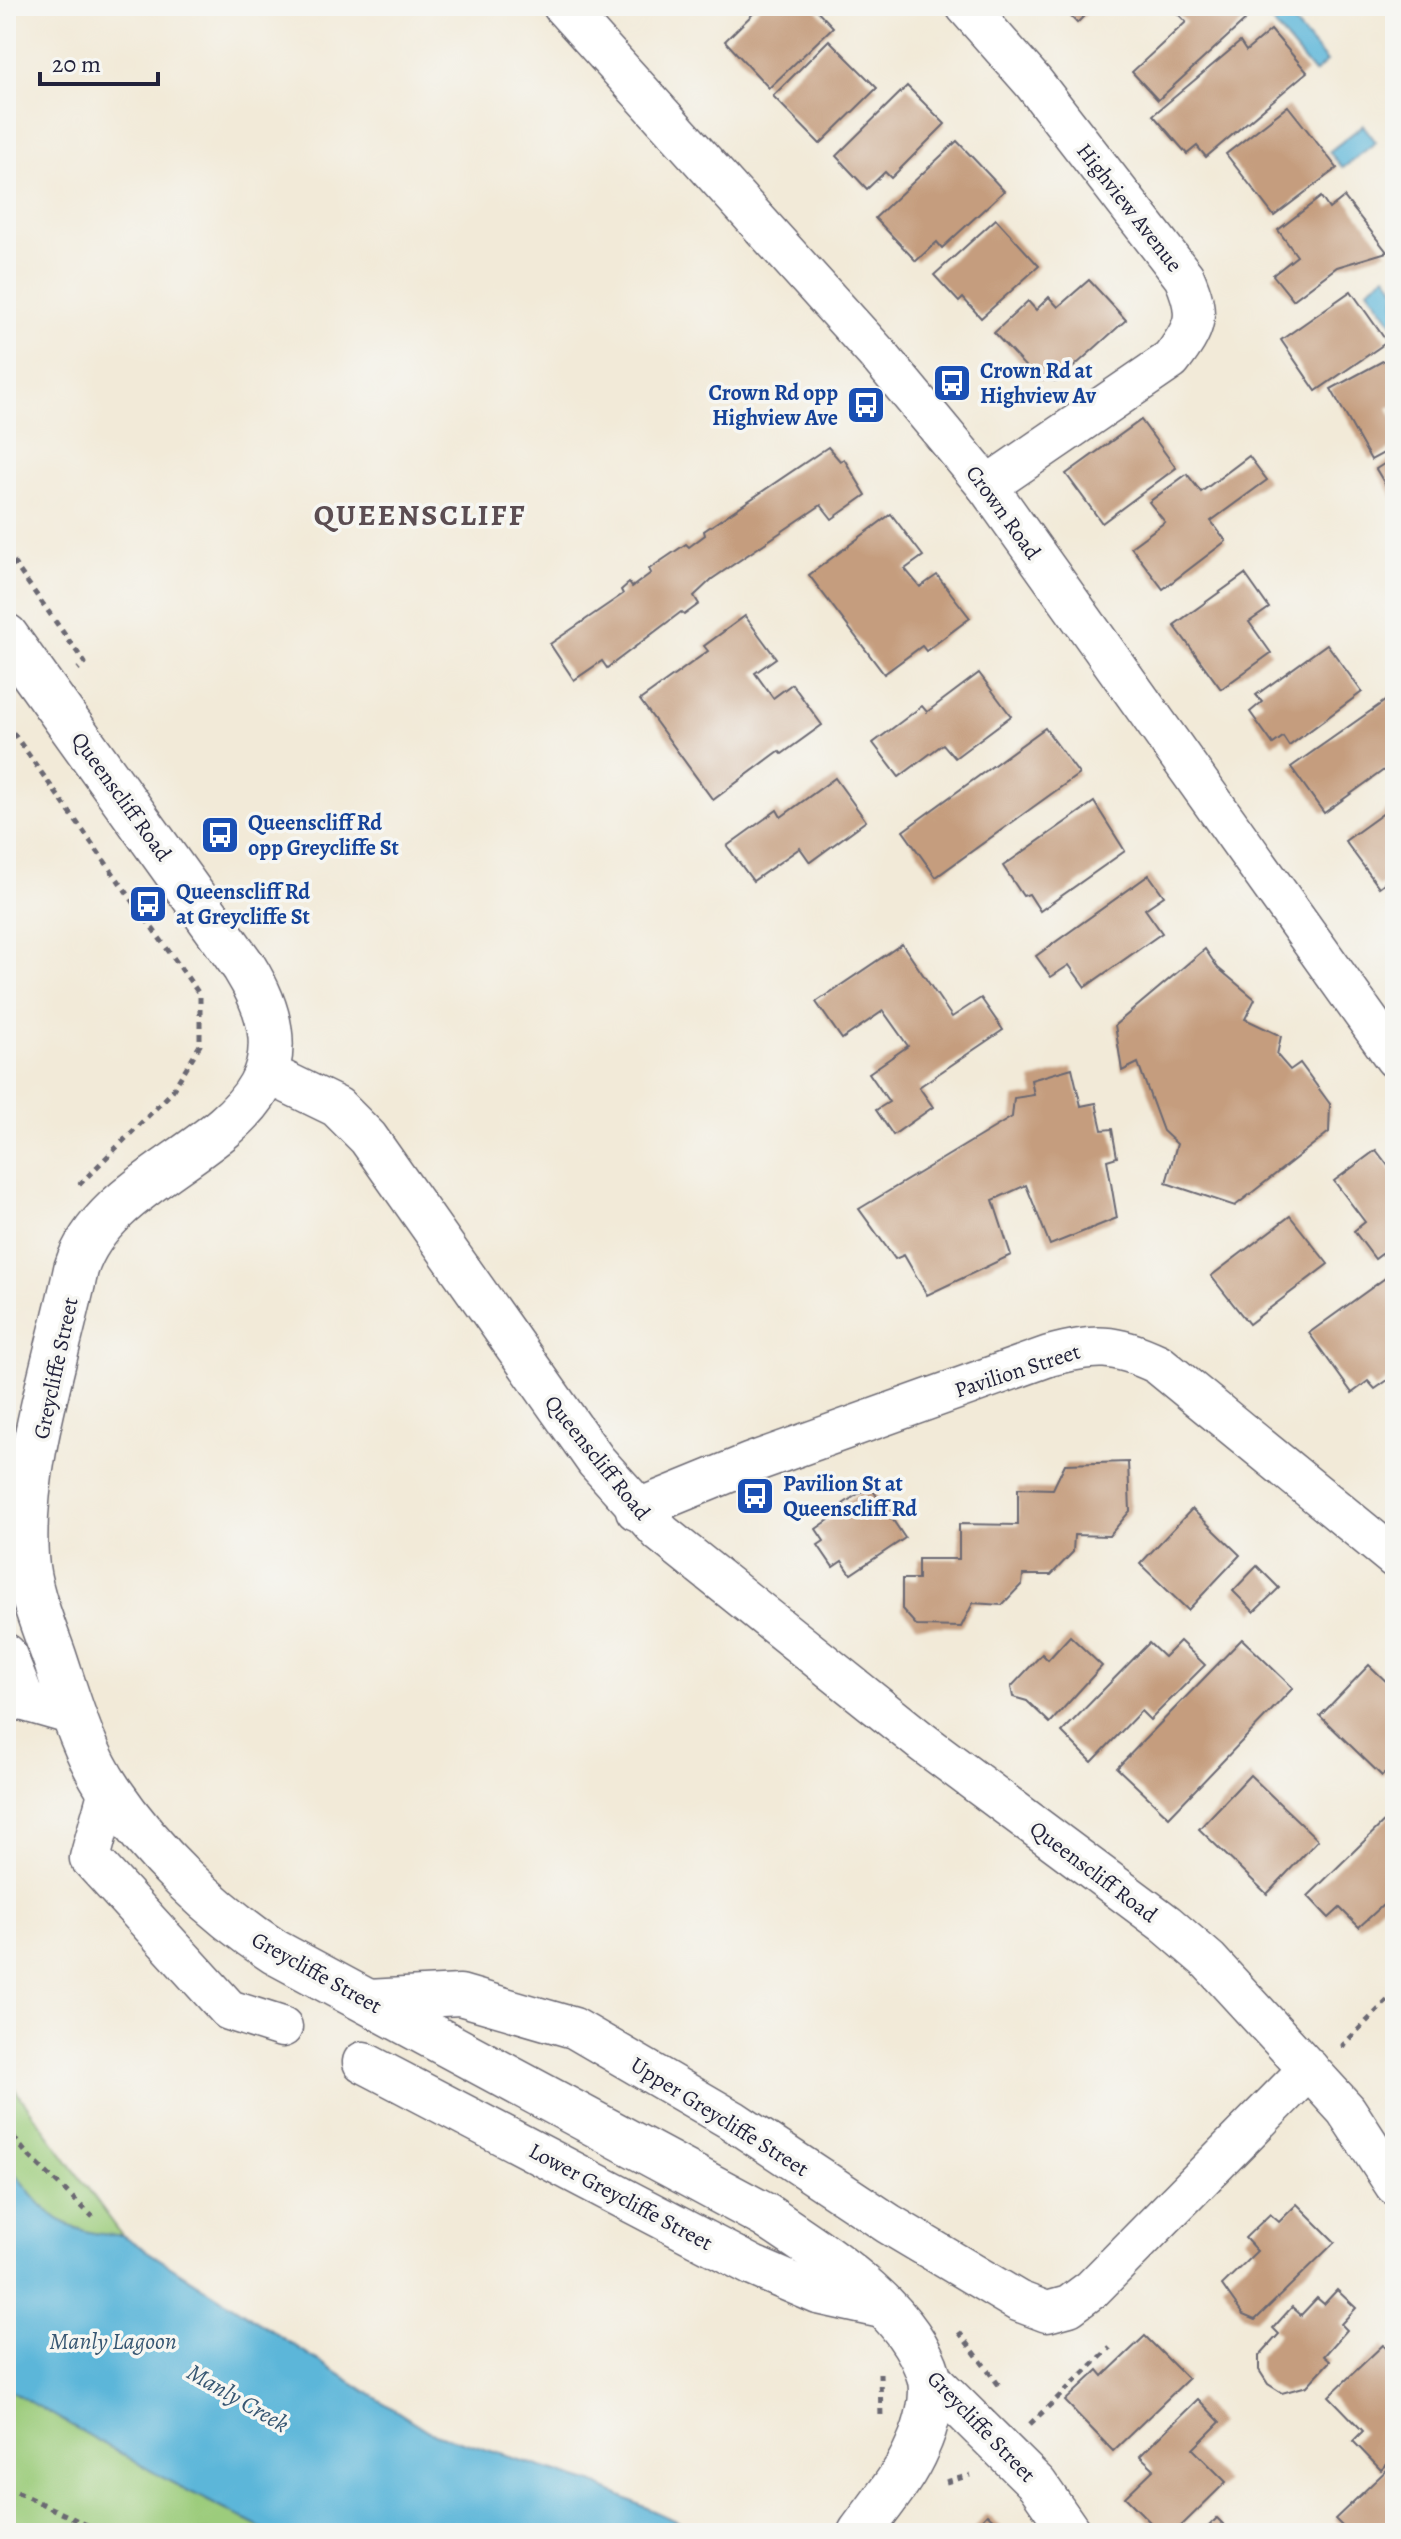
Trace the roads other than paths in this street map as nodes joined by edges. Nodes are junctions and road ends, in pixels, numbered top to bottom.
1 (563, 6) edge
2 (966, 6) edge
3 (987, 486) junction
4 (6, 636) edge
5 (1395, 1058) edge
6 (265, 1072) junction
7 (636, 1510) junction
8 (1395, 1558) edge
9 (6, 1654) edge
10 (74, 1715) junction
11 (109, 1790) junction
12 (368, 2000) junction
13 (282, 2027) dead end
14 (363, 2062) dead end
15 (1309, 2069) junction
16 (1395, 2185) edge
17 (886, 2309) junction
18 (930, 2378) junction
19 (860, 2533) edge
20 (1071, 2533) edge

1 - 3 street, Crown Road
2 - 3 street, Highview Avenue
3 - 5 street, Crown Road
4 - 6 main road, Queenscliff Road
6 - 7 street, Queenscliff Road
6 - 10 main road, Greycliffe Street
7 - 8 street, Pavilion Street
7 - 15 street, Queenscliff Road
9 - 10 street
10 - 11 main road, Greycliffe Street
11 - 12 main road, Greycliffe Street
11 - 13 street
12 - 15 street, Upper Greycliffe Street
12 - 17 main road, Greycliffe Street
14 - 17 street, Lower Greycliffe Street
15 - 16 street, Queenscliff Road
17 - 18 main road, Greycliffe Street
18 - 19 main road
18 - 20 street, Greycliffe Street

